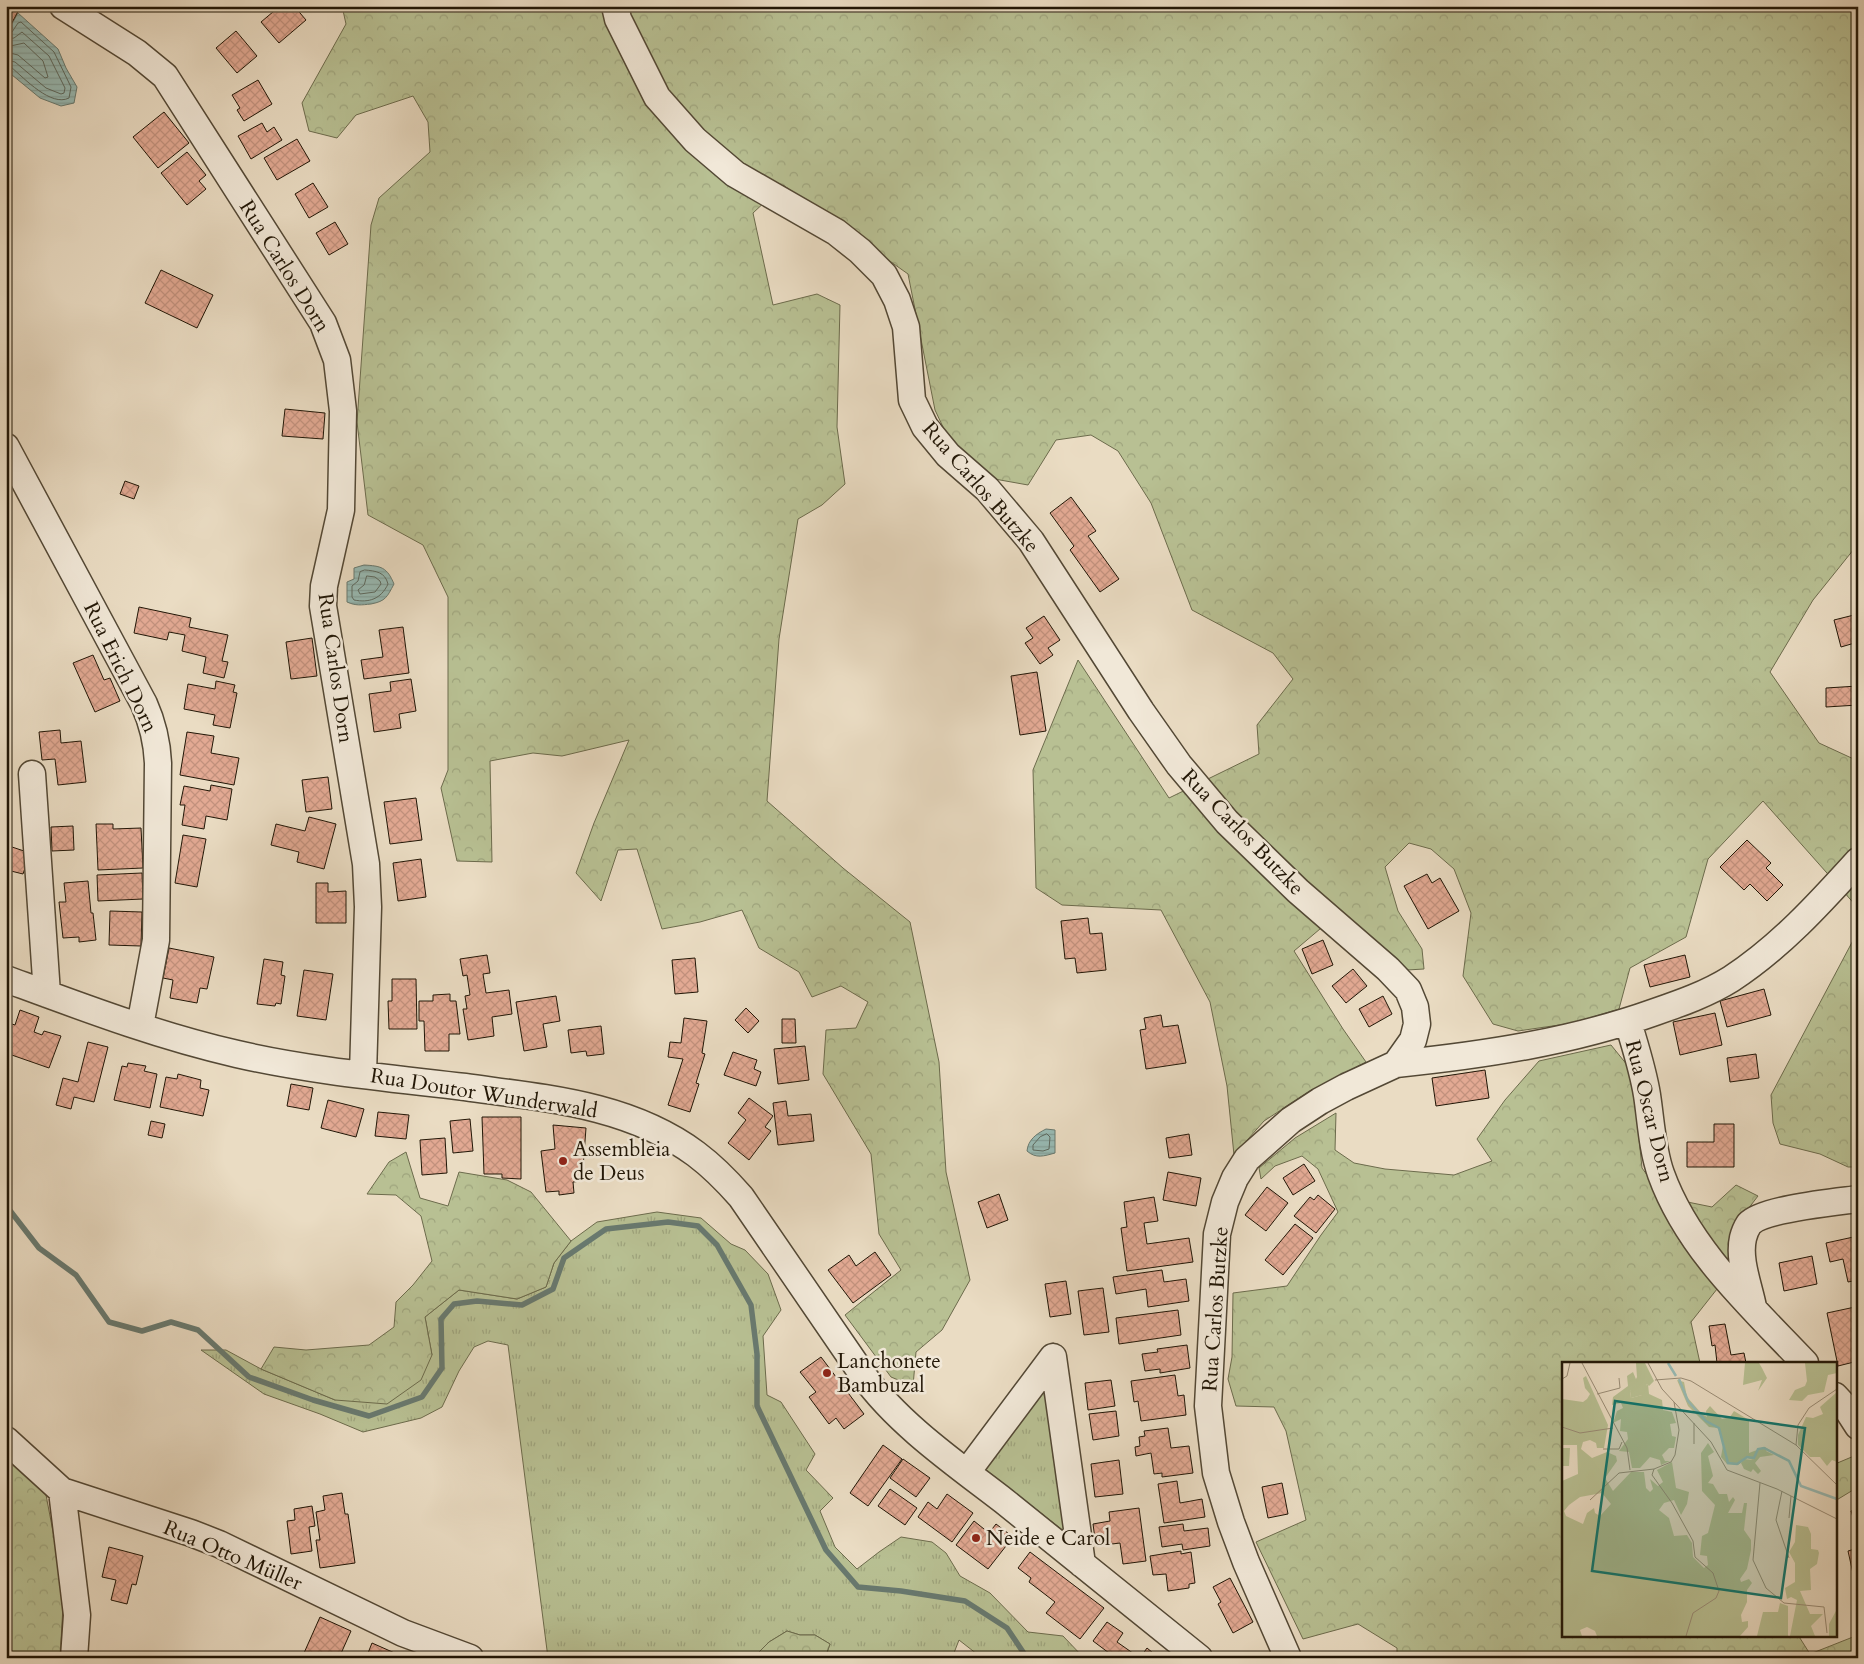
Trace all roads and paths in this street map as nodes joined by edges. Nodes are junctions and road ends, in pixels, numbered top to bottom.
1 (63, 6) edge
2 (615, 6) edge
3 (6, 446) edge
4 (32, 774) dead end
5 (1858, 861) edge
6 (6, 979) edge
7 (47, 994) junction
8 (1628, 1022) junction
9 (140, 1026) junction
10 (1396, 1064) junction
11 (363, 1074) junction
12 (1858, 1199) edge
13 (1753, 1308) junction
14 (1804, 1362) edge
15 (6, 1440) edge
16 (967, 1472) junction
17 (62, 1491) junction
18 (1082, 1564) junction
19 (74, 1658) edge
20 (470, 1658) edge
21 (1199, 1658) edge
22 (1288, 1658) edge

1 - 11 street, Rua Carlos Dorn
2 - 10 street, Rua Carlos Butzke
3 - 9 street, Rua Erich Dorn
4 - 7 street
5 - 8 street
6 - 7 street, Rua Doutor Wunderwald
7 - 9 street, Rua Doutor Wunderwald
8 - 10 street
8 - 13 street, Rua Oscar Dorn
9 - 11 street, Rua Doutor Wunderwald
10 - 22 street, Rua Carlos Butzke
11 - 16 street, Rua Doutor Wunderwald
12 - 13 street
13 - 14 street, Rua Oscar Dorn
15 - 17 street, Rua Otto Müller
16 - 18 street, Rua Doutor Wunderwald
16 - 18 street
17 - 19 street
17 - 20 street, Rua Otto Müller
18 - 21 street, Rua Doutor Wunderwald

